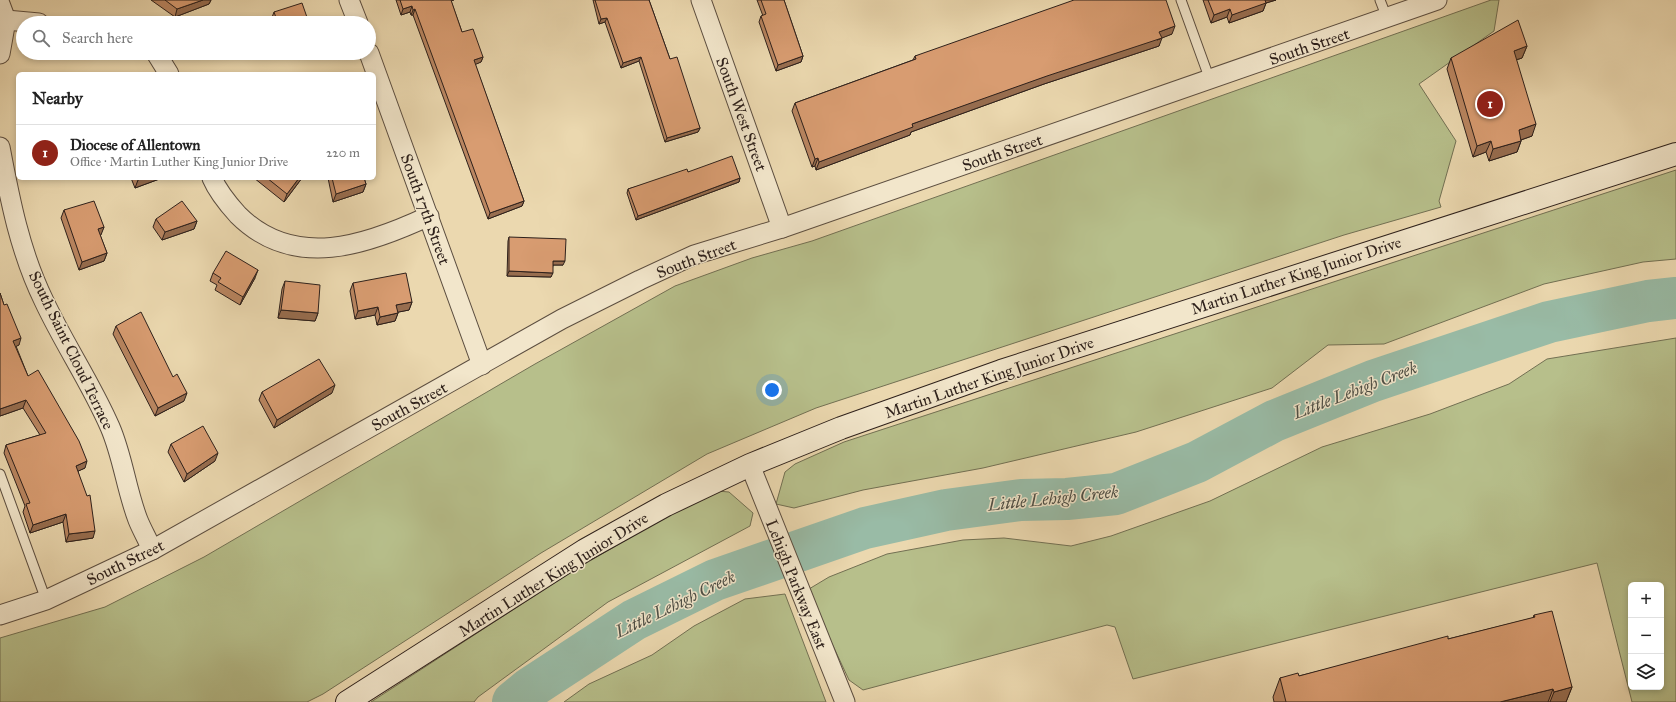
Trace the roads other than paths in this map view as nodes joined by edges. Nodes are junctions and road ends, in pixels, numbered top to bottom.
1 (349, 0) edge
2 (701, 0) edge
3 (1182, 0) edge
4 (1380, 0) edge
5 (1437, 0) edge
6 (3, 12) edge
7 (16, 16) edge
8 (355, 16) edge
9 (1387, 18) junction
10 (0, 54) edge
11 (160, 60) edge
12 (372, 60) edge
13 (168, 72) edge
14 (376, 72) edge
15 (376, 72) edge
16 (1210, 80) junction
17 (0, 147) edge
18 (1676, 154) edge
19 (213, 180) edge
20 (428, 216) junction
21 (782, 228) junction
22 (482, 365) junction
23 (750, 465) junction
24 (0, 474) edge
25 (152, 550) junction
26 (46, 600) junction
27 (0, 615) edge
28 (347, 702) edge
29 (845, 702) edge

1 - 8 street
2 - 21 street, South West Street
3 - 16 lane
4 - 9 lane
5 - 9 street, South Street
6 - 7 street
6 - 10 street
9 - 16 street, South Street
11 - 13 street
12 - 14 street, South 17th Street
15 - 20 street, South 17th Street
16 - 21 street, South Street
17 - 25 street, South Saint Cloud Terrace
18 - 23 main road, Martin Luther King Junior Drive
19 - 20 street
20 - 22 street, South 17th Street
21 - 22 street, South Street
22 - 25 street, South Street
23 - 28 main road, Martin Luther King Junior Drive
23 - 29 street, Lehigh Parkway East
24 - 26 lane
25 - 26 street, South Street
26 - 27 street, South Street

